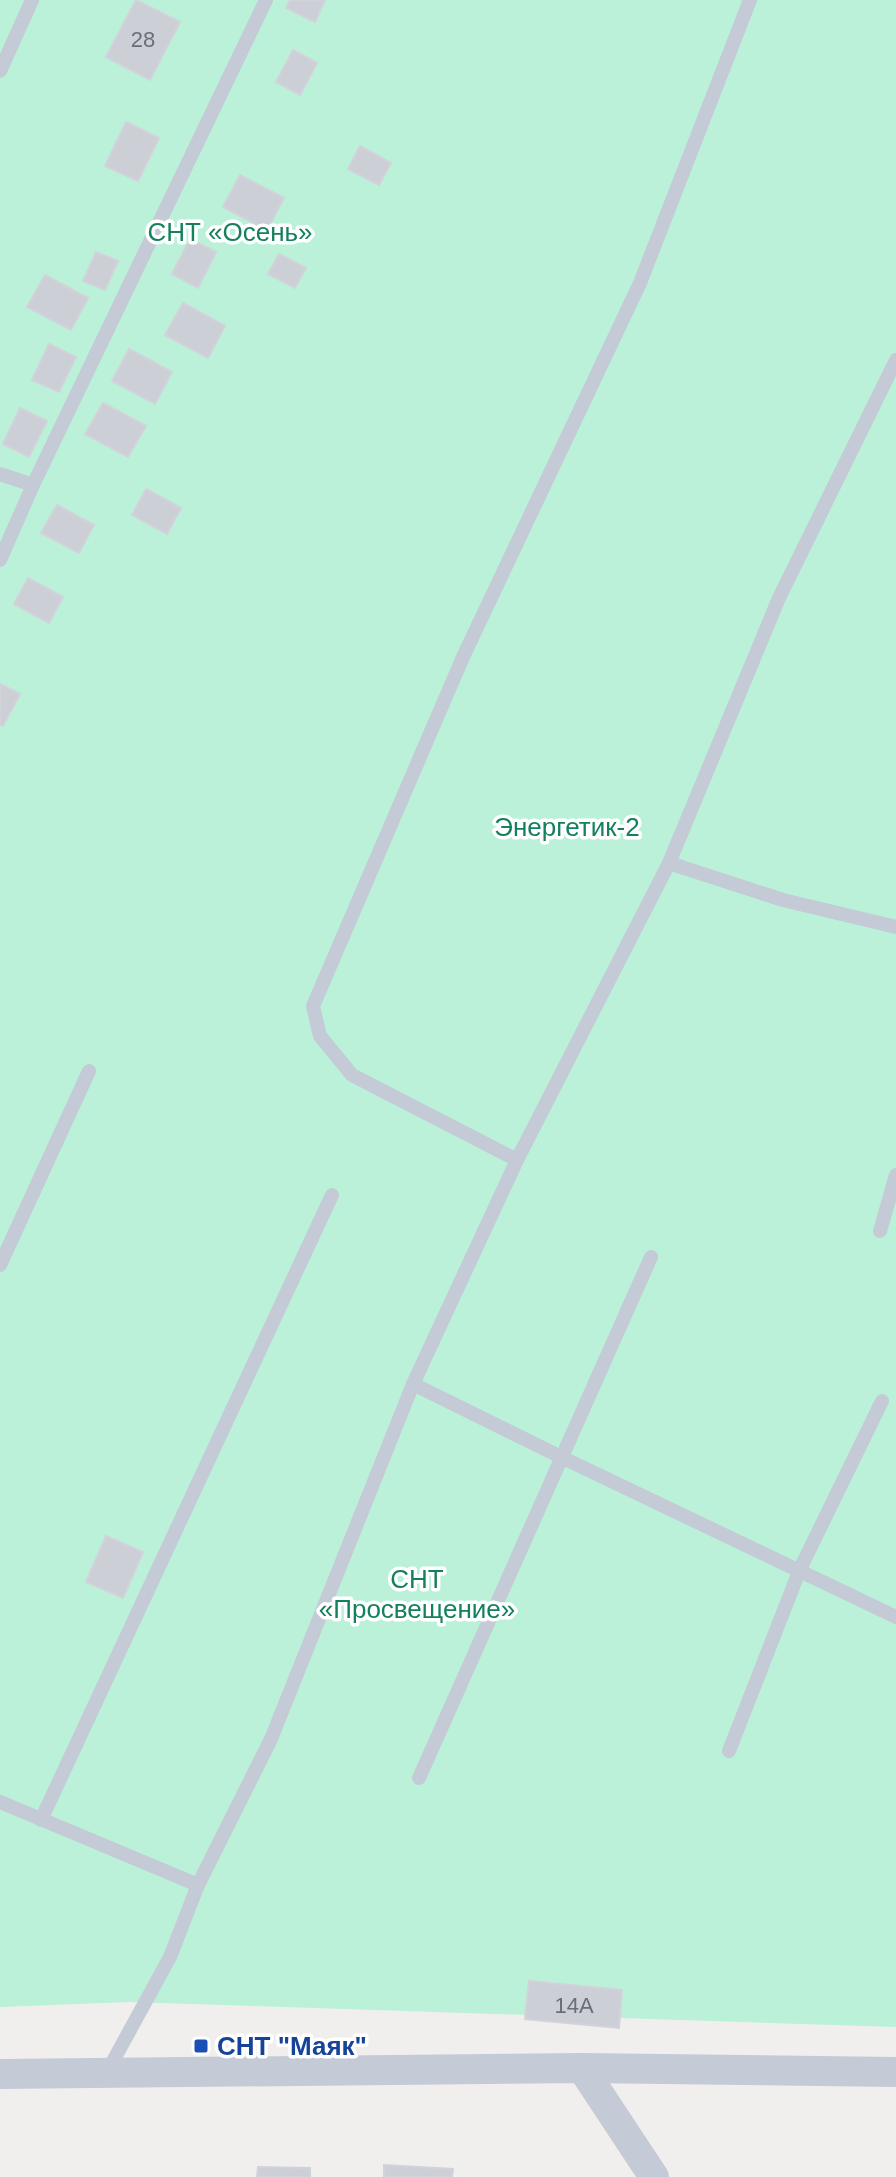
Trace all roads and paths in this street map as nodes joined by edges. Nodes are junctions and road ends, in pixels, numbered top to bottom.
1 (32, 0) edge
2 (266, 0) edge
3 (750, 0) edge
4 (0, 71) edge
5 (896, 360) edge
6 (0, 474) edge
7 (33, 485) junction
8 (0, 560) edge
9 (669, 863) junction
10 (896, 927) edge
11 (89, 1071) dead end
12 (517, 1160) junction
13 (896, 1175) edge
14 (332, 1195) dead end
15 (880, 1231) dead end
16 (651, 1257) dead end
17 (0, 1265) edge
18 (413, 1384) junction
19 (882, 1401) dead end
20 (561, 1457) junction
21 (800, 1569) junction
22 (896, 1617) edge
23 (729, 1751) dead end
24 (419, 1778) dead end
25 (0, 1802) edge
26 (41, 1820) junction
27 (198, 1885) junction
28 (582, 2068) junction
29 (896, 2072) edge
30 (107, 2073) junction
31 (0, 2074) edge
32 (654, 2177) edge

1 - 4 lane
2 - 7 lane
3 - 12 lane
5 - 9 lane
6 - 7 lane
7 - 8 lane
9 - 10 lane
9 - 12 lane
11 - 17 lane
12 - 18 lane
13 - 15 lane
14 - 26 lane
16 - 20 lane
18 - 20 lane
18 - 27 lane
19 - 21 lane
20 - 21 lane
20 - 24 lane
21 - 22 lane
21 - 23 lane
25 - 26 lane
26 - 27 lane
27 - 30 lane
28 - 29 street
28 - 30 street
28 - 32 street
30 - 31 street

